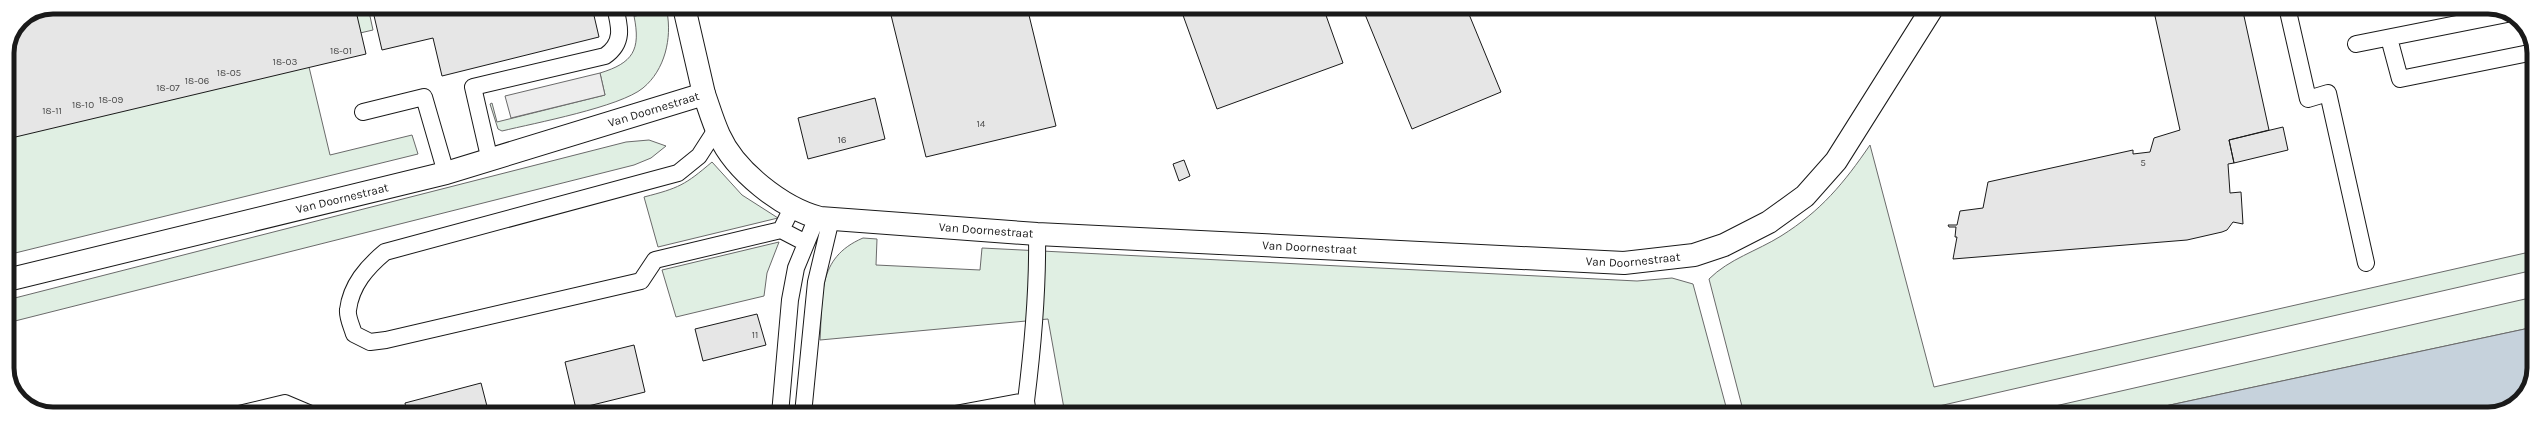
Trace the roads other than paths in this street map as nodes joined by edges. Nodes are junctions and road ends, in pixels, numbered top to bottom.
1 (617, 14) edge
2 (686, 14) edge
3 (1929, 14) edge
4 (2289, 14) edge
5 (2499, 16) edge
6 (2389, 38) junction
7 (2356, 44) dead end
8 (2527, 53) edge
9 (704, 94) junction
10 (363, 112) dead end
11 (717, 128) junction
12 (490, 161) junction
13 (446, 173) junction
14 (792, 208) junction
15 (824, 218) junction
16 (781, 230) junction
17 (1037, 234) junction
18 (806, 244) junction
19 (2366, 263) dead end
20 (14, 278) edge
21 (807, 374) junction
22 (268, 407) edge
23 (294, 407) edge
24 (781, 407) edge
25 (805, 407) edge
26 (812, 407) edge
27 (1027, 407) edge

1 - 12 lane
2 - 9 street
3 - 17 street, Van Doornestraat
4 - 19 lane
5 - 6 lane
6 - 7 lane
6 - 8 lane
9 - 11 street, Van Doornestraat
9 - 12 street, Van Doornestraat
10 - 13 lane
11 - 14 street, Van Doornestraat
11 - 16 lane
12 - 13 street, Van Doornestraat
13 - 20 street, Van Doornestraat
14 - 15 street, Van Doornestraat
14 - 16 lane
15 - 17 street, Van Doornestraat
15 - 18 lane
15 - 21 lane
16 - 18 lane
17 - 27 lane
18 - 24 lane
21 - 25 lane
21 - 26 lane
22 - 23 lane

